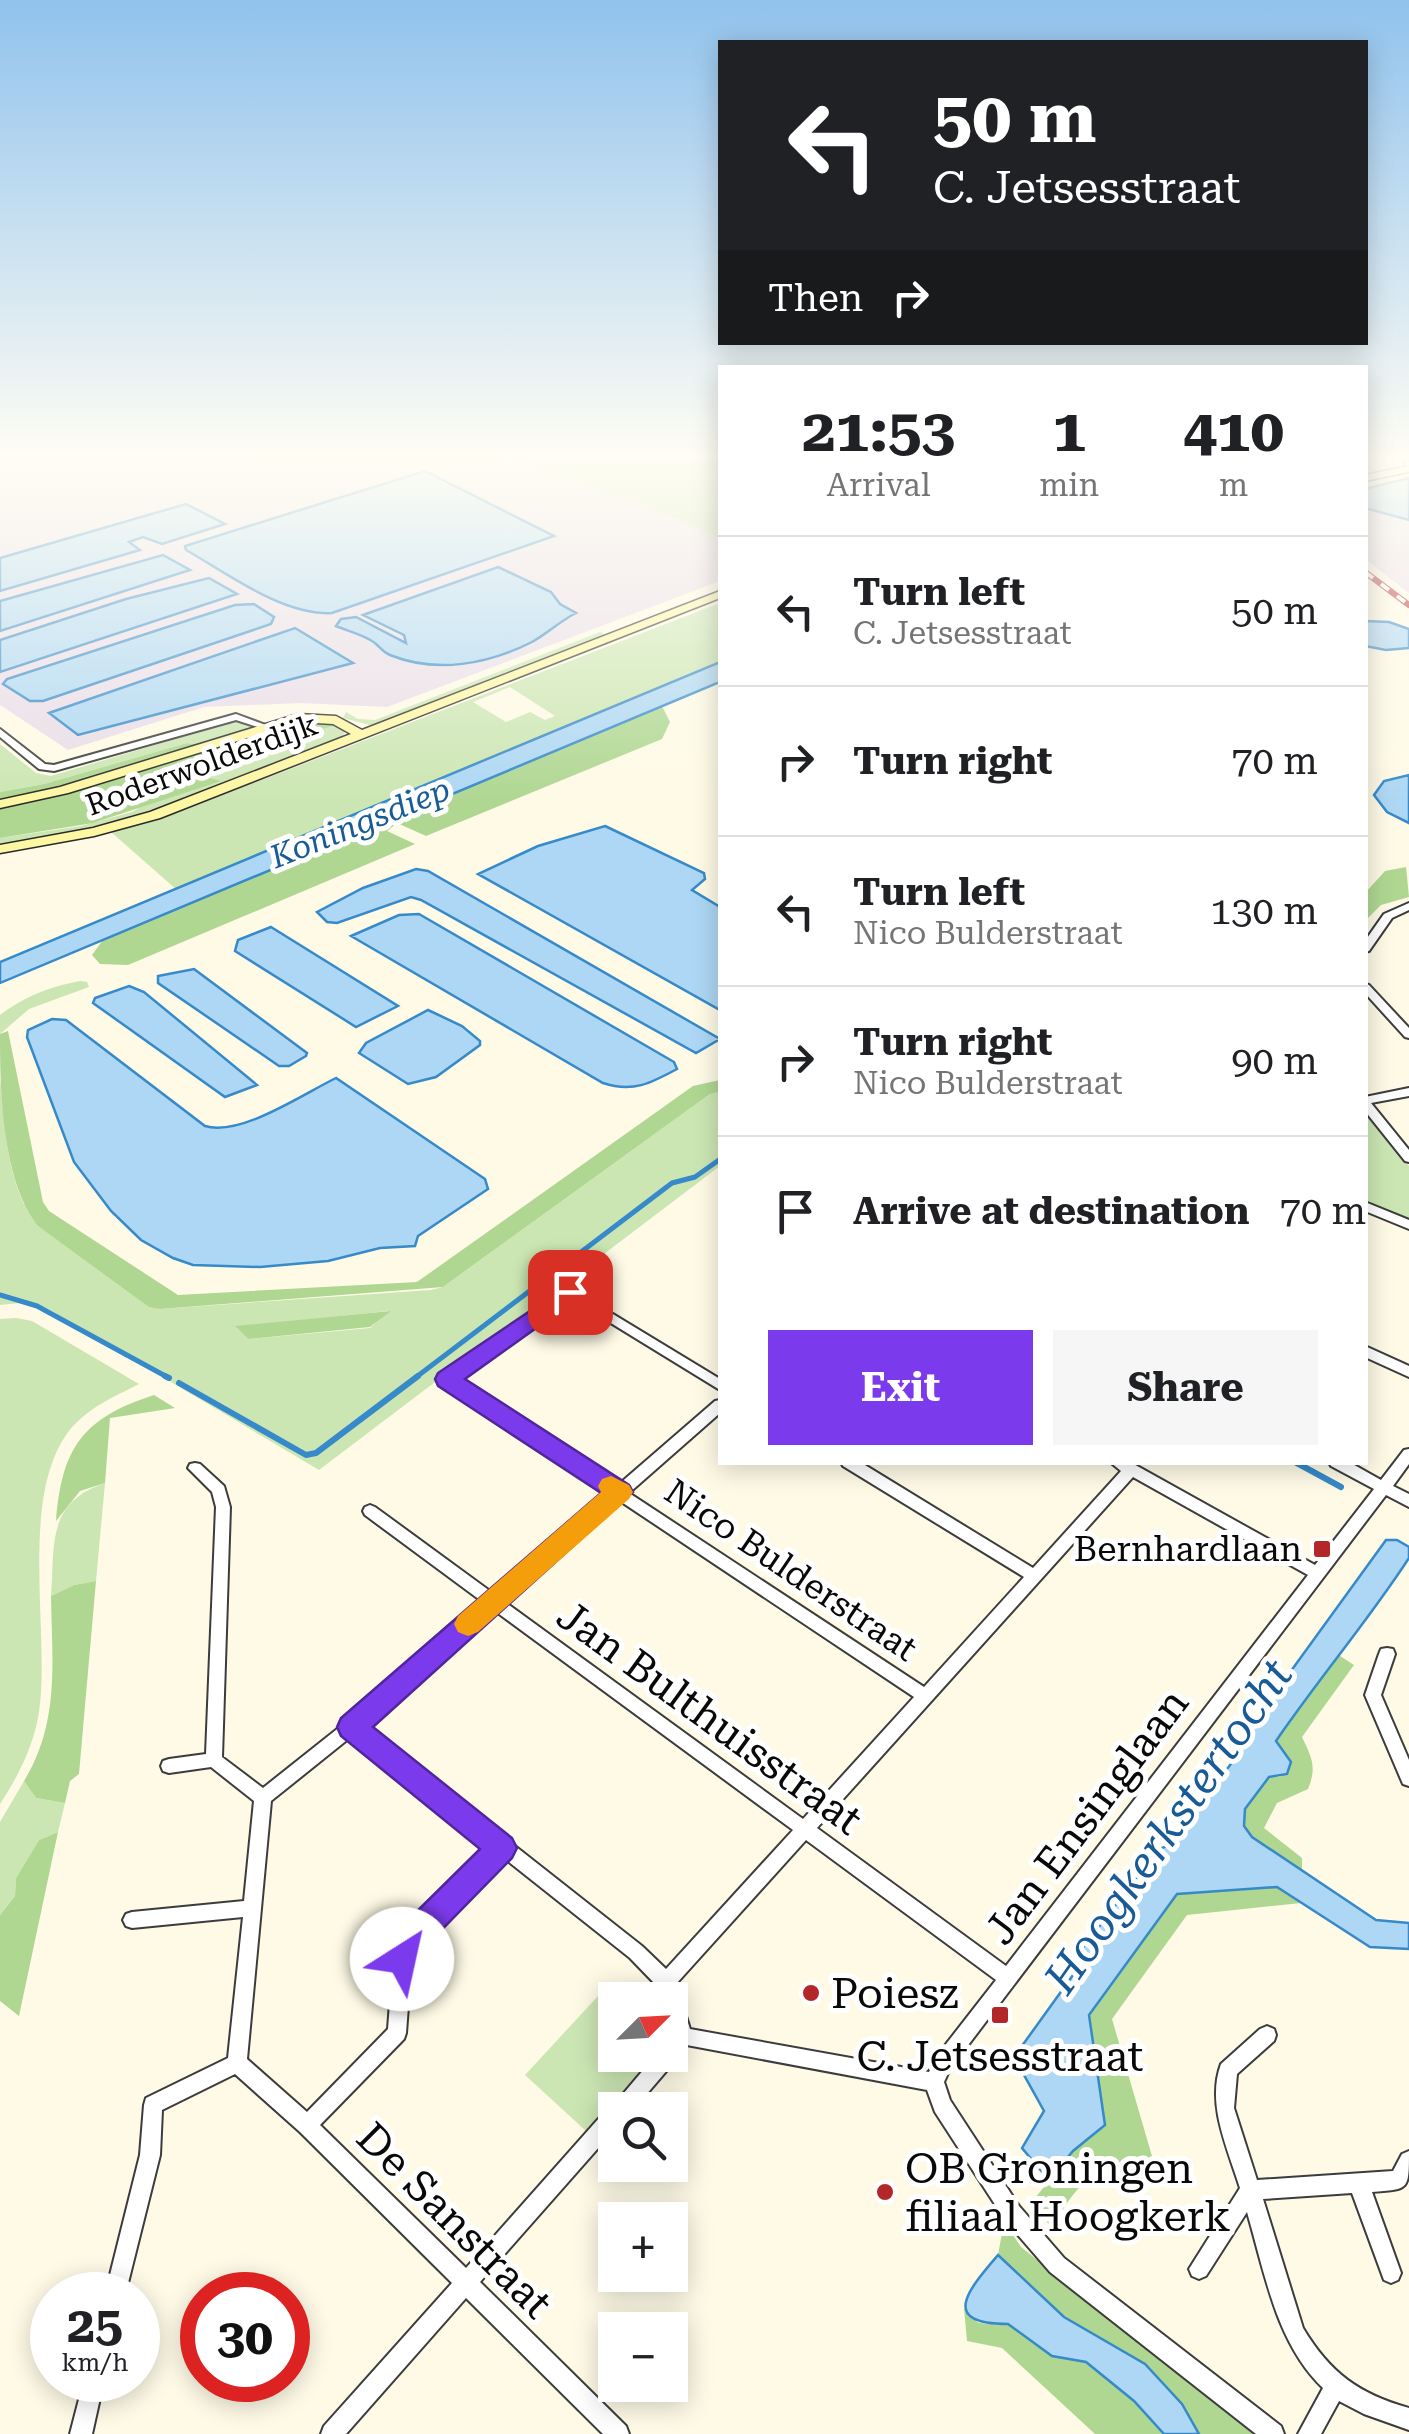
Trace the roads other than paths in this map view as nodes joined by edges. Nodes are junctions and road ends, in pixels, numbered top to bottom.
1 (718, 595) edge
2 (267, 727) junction
3 (0, 732) edge
4 (360, 734) junction
5 (0, 804) edge
6 (0, 849) edge
7 (1409, 906) edge
8 (1368, 945) edge
9 (1368, 990) edge
10 (1409, 1035) edge
11 (1409, 1092) edge
12 (1368, 1101) edge
13 (1368, 1106) edge
14 (1409, 1158) edge
15 (1368, 1207) edge
16 (1409, 1224) edge
17 (1368, 1352) edge
18 (1409, 1372) edge
19 (718, 1384) edge
20 (718, 1407) edge
21 (1409, 1454) edge
22 (853, 1465) edge
23 (1342, 1465) edge
24 (1124, 1466) edge
25 (195, 1468) dead end
26 (1383, 1487) junction
27 (620, 1492) junction
28 (1409, 1500) edge
29 (370, 1512) dead end
30 (1318, 1574) junction
31 (1034, 1576) junction
32 (493, 1602) junction
33 (1388, 1654) dead end
34 (926, 1696) junction
35 (352, 1727) junction
36 (214, 1760) junction
37 (169, 1766) dead end
38 (1408, 1773) edge
39 (262, 1798) junction
40 (806, 1829) junction
41 (502, 1848) junction
42 (252, 1908) junction
43 (132, 1920) dead end
44 (1009, 1979) junction
45 (666, 1982) joint
46 (1267, 2035) dead end
47 (688, 2050) edge
48 (237, 2063) junction
49 (653, 2072) edge
50 (934, 2082) junction
51 (635, 2092) edge
52 (307, 2125) junction
53 (598, 2135) edge
54 (1409, 2162) edge
55 (1359, 2184) junction
56 (1250, 2190) junction
57 (1199, 2270) dead end
58 (121, 2272) edge
59 (1391, 2273) dead end
60 (467, 2285) junction
61 (1334, 2389) junction
62 (88, 2402) edge
63 (1409, 2419) edge
64 (80, 2434) edge
65 (332, 2434) edge
66 (618, 2434) edge
67 (1274, 2434) edge
68 (1309, 2434) edge

1 - 4 street, Roderwolderdijk
2 - 3 street, Roderwolderdijk
2 - 4 street, Roderwolderdijk
2 - 5 street, Roderwolderdijk
4 - 6 street, Roderwolderdijk
7 - 8 street
9 - 10 street
11 - 12 street
13 - 14 street
15 - 16 street
17 - 18 street
19 - 27 street, Nico Bulderstraat
20 - 27 street
21 - 26 street, Jan Ensinglaan
22 - 31 street
23 - 26 street
24 - 30 street
24 - 31 street
25 - 36 street
26 - 28 street
26 - 30 street, Jan Ensinglaan
27 - 32 street
27 - 34 street, Nico Bulderstraat
29 - 32 street, Jan Bulthuisstraat
30 - 44 street, Jan Ensinglaan
31 - 34 street
32 - 35 street
32 - 40 street, Jan Bulthuisstraat
33 - 38 street
34 - 40 street
35 - 39 street
35 - 41 street
36 - 37 street
36 - 39 street
39 - 42 street
40 - 44 street, Jan Bulthuisstraat
40 - 45 street
41 - 45 street
41 - 52 street
42 - 43 street
42 - 48 street
44 - 50 street, Jan Ensinglaan
46 - 56 street
47 - 50 street
48 - 52 street, De Sanstraat
48 - 58 street
49 - 51 street
50 - 67 street
52 - 60 street, De Sanstraat
53 - 60 street
54 - 55 street
55 - 56 street
55 - 59 street
56 - 57 street
56 - 61 street
60 - 65 street
60 - 66 street, De Sanstraat
61 - 63 street
61 - 68 street
62 - 64 street

